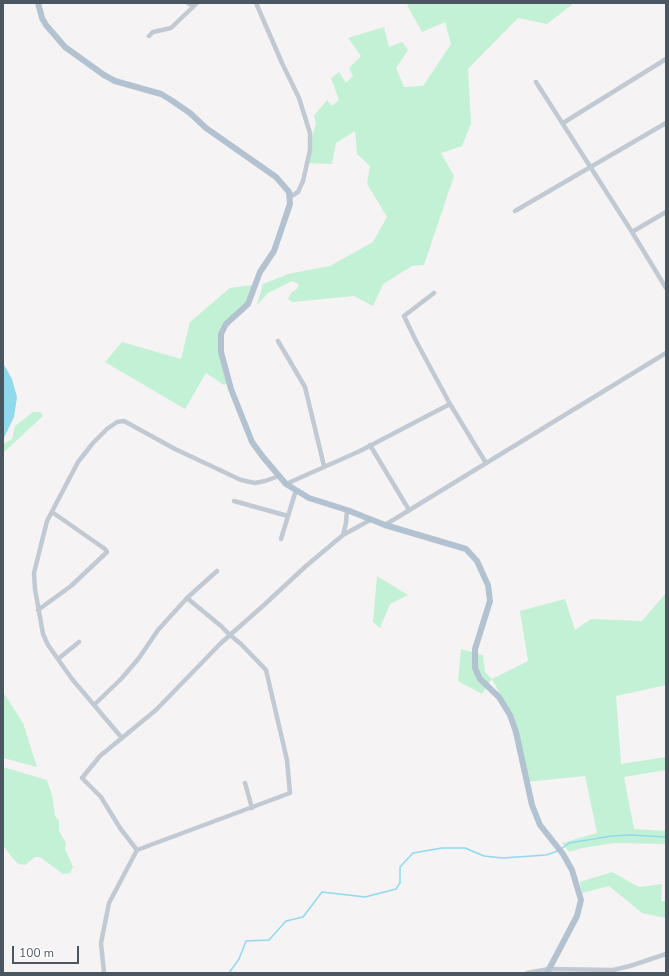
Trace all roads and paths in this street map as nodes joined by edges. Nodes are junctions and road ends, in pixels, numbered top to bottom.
1 (38, 3) edge
2 (188, 3) edge
3 (256, 3) edge
4 (195, 5) edge
5 (149, 36) dead end
6 (666, 59) edge
7 (536, 82) dead end
8 (666, 122) edge
9 (563, 123) junction
10 (590, 166) junction
11 (290, 197) junction
12 (515, 211) dead end
13 (666, 212) edge
14 (632, 232) junction
15 (666, 288) edge
16 (434, 293) dead end
17 (278, 341) dead end
18 (666, 353) edge
19 (450, 404) junction
20 (370, 445) junction
21 (486, 464) junction
22 (324, 466) junction
23 (278, 476) junction
24 (286, 484) junction
25 (296, 490) junction
26 (234, 501) dead end
27 (347, 510) junction
28 (409, 510) junction
29 (52, 512) junction
30 (288, 516) junction
31 (372, 519) junction
32 (385, 525) junction
33 (343, 535) junction
34 (281, 540) dead end
35 (217, 571) dead end
36 (187, 598) junction
37 (38, 610) junction
38 (230, 635) junction
39 (79, 642) dead end
40 (58, 659) junction
41 (94, 705) junction
42 (122, 738) junction
43 (245, 783) dead end
44 (252, 808) junction
45 (137, 850) junction
46 (666, 954) edge
47 (548, 971) edge
48 (104, 973) edge
49 (527, 973) edge

1 - 11 main road
2 - 4 street
3 - 11 street
4 - 5 street
6 - 9 street
7 - 9 street
8 - 10 street
9 - 10 street
10 - 12 street
10 - 14 street
11 - 23 main road
13 - 14 street
14 - 15 street
16 - 19 street
17 - 22 street
18 - 21 street
19 - 20 street
19 - 21 street
20 - 22 street
20 - 28 street
21 - 28 street
22 - 24 street
23 - 24 main road
23 - 29 street
24 - 25 main road
25 - 27 main road
25 - 30 street
26 - 30 street
27 - 31 main road
27 - 33 street
28 - 32 street
29 - 37 street
29 - 37 street
30 - 34 street
31 - 32 main road
31 - 33 street
32 - 47 main road
33 - 38 street
35 - 36 street
36 - 38 street
36 - 41 street
37 - 40 street
38 - 42 street
38 - 44 street
39 - 40 street
40 - 41 street
41 - 42 street
42 - 45 street
43 - 44 street
44 - 45 street
45 - 48 street
46 - 47 street
47 - 49 street

